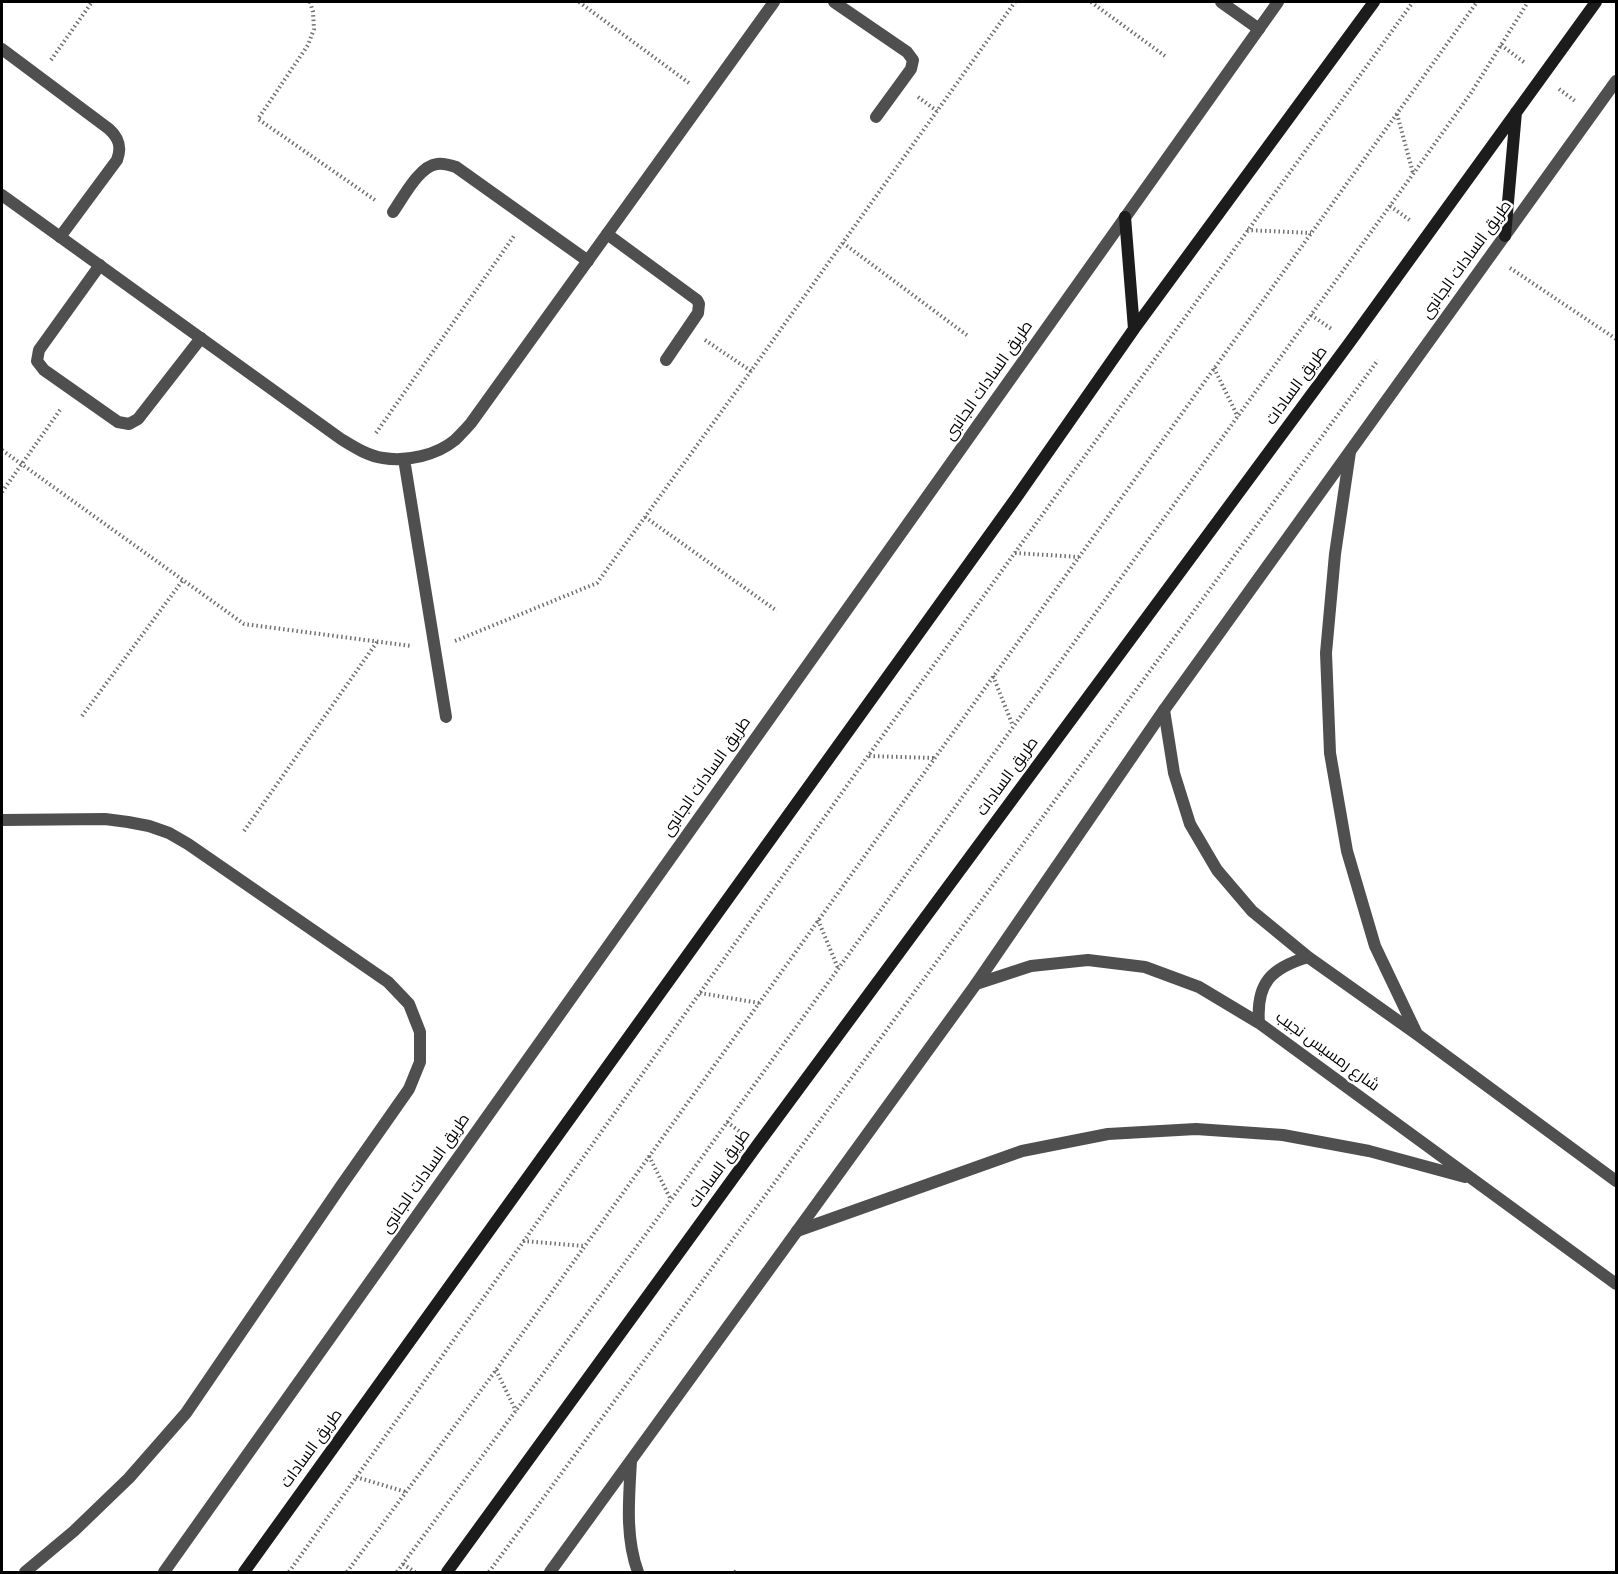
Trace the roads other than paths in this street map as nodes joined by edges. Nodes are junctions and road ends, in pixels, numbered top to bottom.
1 (774, 2) edge
2 (834, 2) edge
3 (1221, 2) edge
4 (1278, 2) edge
5 (1374, 2) edge
6 (1596, 2) edge
7 (1259, 29) junction
8 (2, 49) edge
9 (1617, 81) edge
10 (1516, 111) junction
11 (876, 117) dead end
12 (2, 195) edge
13 (393, 212) road end
14 (1125, 217) junction
15 (607, 234) junction
16 (1504, 236) junction
17 (60, 237) junction
18 (588, 261) junction
19 (100, 265) junction
20 (1134, 329) junction
21 (201, 338) junction
22 (666, 360) dead end
23 (1350, 452) junction
24 (404, 459) junction
25 (1164, 710) junction
26 (446, 717) dead end
27 (2, 820) edge
28 (1308, 957) junction
29 (976, 984) junction
30 (1259, 1023) junction
31 (1418, 1035) junction
32 (1472, 1179) junction
33 (1617, 1181) edge
34 (797, 1231) junction
35 (1617, 1284) edge
36 (631, 1461) junction
37 (25, 1572) edge
38 (164, 1572) edge
39 (244, 1572) edge
40 (447, 1572) edge
41 (550, 1572) edge
42 (638, 1572) edge

1 - 15 street
2 - 11 street
3 - 7 street
4 - 7 street, طريق السادات الجانبى
5 - 20 main road, طريق السادات
6 - 10 main road, طريق السادات
7 - 14 street, طريق السادات الجانبى
8 - 17 street
9 - 16 street, طريق السادات الجانبى
10 - 16 main road
10 - 40 main road, طريق السادات
12 - 17 street
13 - 18 street
14 - 20 main road
14 - 38 street, طريق السادات الجانبى
15 - 18 street
15 - 22 street
16 - 23 street, طريق السادات الجانبى
17 - 19 street
18 - 24 street
19 - 21 street
19 - 21 street
20 - 39 main road, طريق السادات
21 - 24 street
23 - 25 street, طريق السادات الجانبى
23 - 31 street
24 - 26 street
25 - 28 street
25 - 29 street, طريق السادات الجانبى
27 - 37 street
28 - 30 street
28 - 31 street
29 - 30 street, شارع رمسيس نجيب
29 - 34 street, طريق السادات الجانبى
30 - 32 street, شارع رمسيس نجيب
31 - 33 street
32 - 34 street
32 - 35 street, شارع رمسيس نجيب
34 - 36 street, طريق السادات الجانبى
36 - 41 street, طريق السادات الجانبى
36 - 42 street

